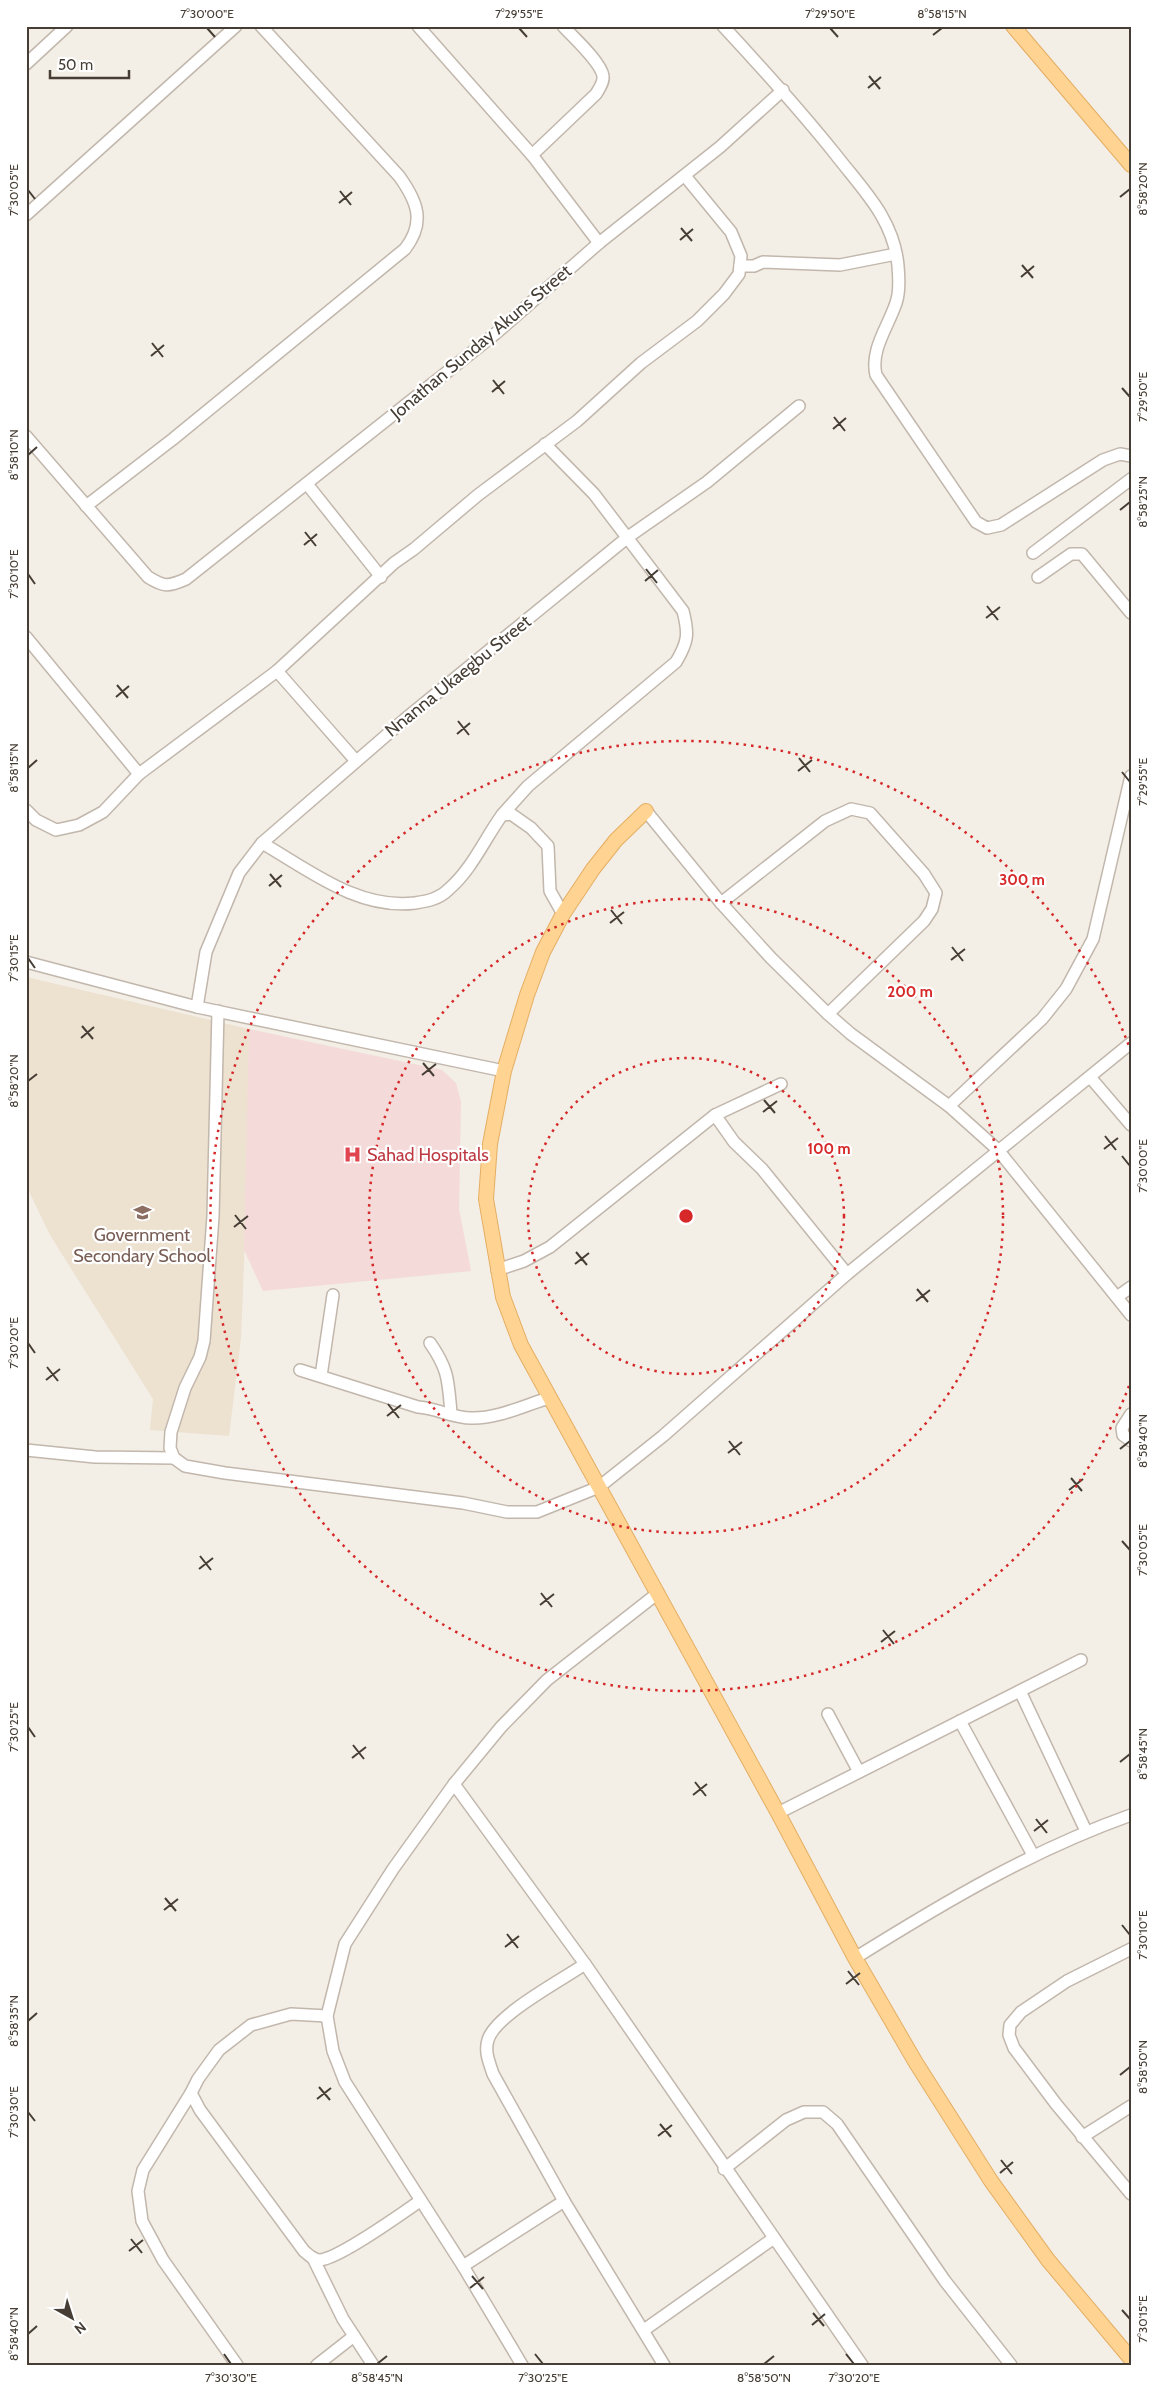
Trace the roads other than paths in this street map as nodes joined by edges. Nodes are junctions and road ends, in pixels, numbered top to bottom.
1 (67, 26) edge
2 (236, 26) edge
3 (260, 26) edge
4 (418, 26) edge
5 (563, 26) edge
6 (723, 26) edge
7 (1013, 26) edge
8 (26, 64) edge
9 (783, 90) junction
10 (532, 155) junction
11 (1131, 165) edge
12 (685, 176) junction
13 (26, 216) edge
14 (599, 243) junction
15 (896, 254) junction
16 (740, 266) junction
17 (799, 406) dead end
18 (26, 436) edge
19 (545, 444) junction
20 (1131, 456) edge
21 (1131, 479) edge
22 (307, 484) junction
23 (86, 506) junction
24 (628, 537) junction
25 (1033, 553) dead end
26 (381, 577) junction
27 (1038, 577) dead end
28 (1131, 613) edge
29 (26, 637) edge
30 (277, 671) junction
31 (356, 761) junction
32 (140, 774) junction
33 (1131, 776) edge
34 (1128, 797) edge
35 (26, 810) edge
36 (646, 810) joint
37 (502, 816) junction
38 (262, 843) junction
39 (721, 903) junction
40 (563, 914) junction
41 (26, 962) edge
42 (197, 1006) junction
43 (218, 1011) junction
44 (828, 1014) junction
45 (1131, 1043) edge
46 (504, 1071) junction
47 (1090, 1077) junction
48 (781, 1084) dead end
49 (949, 1106) junction
50 (714, 1115) junction
51 (1131, 1125) edge
52 (998, 1150) junction
53 (497, 1270) junction
54 (847, 1274) junction
55 (1131, 1287) edge
56 (333, 1295) dead end
57 (1117, 1297) junction
58 (1131, 1315) edge
59 (430, 1343) dead end
60 (300, 1370) dead end
61 (321, 1376) junction
62 (550, 1398) junction
63 (451, 1414) junction
64 (1131, 1414) edge
65 (1131, 1441) edge
66 (26, 1450) edge
67 (174, 1458) junction
68 (599, 1487) junction
69 (658, 1593) junction
70 (1081, 1660) dead end
71 (1020, 1691) junction
72 (828, 1714) dead end
73 (960, 1721) junction
74 (859, 1772) junction
75 (454, 1784) junction
76 (778, 1813) junction
77 (1131, 1814) edge
78 (1086, 1831) junction
79 (1033, 1855) junction
80 (1131, 1949) edge
81 (855, 1958) junction
82 (585, 1964) junction
83 (327, 2016) junction
84 (191, 2093) junction
85 (1131, 2106) edge
86 (1082, 2137) junction
87 (724, 2169) junction
88 (1131, 2194) edge
89 (420, 2201) junction
90 (564, 2201) junction
91 (774, 2238) junction
92 (313, 2258) junction
93 (463, 2266) junction
94 (644, 2330) junction
95 (354, 2336) junction
96 (1131, 2359) edge
97 (237, 2365) edge
98 (317, 2365) edge
99 (373, 2365) edge
100 (522, 2365) edge
101 (664, 2365) edge
102 (862, 2365) edge
103 (1011, 2365) edge

1 - 8 street
2 - 13 street
3 - 23 street
4 - 10 street
5 - 10 street
6 - 9 street
7 - 11 main road
9 - 12 street, Jonathan Sunday Akuns Street
9 - 15 street
10 - 14 street
12 - 14 street, Jonathan Sunday Akuns Street
12 - 16 street
14 - 22 street, Jonathan Sunday Akuns Street
15 - 16 street
15 - 20 street
16 - 19 street
17 - 24 street, Nnanna Ukaegbu Street
18 - 23 street
19 - 24 street
19 - 26 street
21 - 25 street
22 - 23 street, Jonathan Sunday Akuns Street
22 - 26 street
24 - 31 street, Nnanna Ukaegbu Street
24 - 37 street
26 - 30 street
27 - 28 street
29 - 32 street
30 - 31 street
30 - 32 street
31 - 38 street, Nnanna Ukaegbu Street
32 - 35 street
33 - 34 street
34 - 49 street
36 - 39 street
36 - 40 main road
37 - 38 street
37 - 40 street
38 - 42 street, Nnanna Ukaegbu Street
39 - 44 street
39 - 44 street
40 - 46 main road
41 - 42 street
42 - 43 street
43 - 46 street
43 - 67 street
44 - 49 street
45 - 47 street
46 - 53 main road
47 - 51 street
47 - 52 street
48 - 50 street
49 - 52 street
50 - 53 street
50 - 54 street
52 - 54 street
52 - 57 street
53 - 62 main road
54 - 68 street
55 - 57 street
56 - 61 street
57 - 58 street
59 - 63 street
60 - 61 street
61 - 63 street
62 - 63 street
62 - 68 main road
64 - 65 street
66 - 67 street
67 - 68 street
68 - 69 main road
69 - 75 street
69 - 76 main road
70 - 71 street
71 - 73 street
71 - 78 street
72 - 74 street
73 - 74 street
73 - 79 street
74 - 76 street
75 - 82 street
75 - 83 street
76 - 81 main road
77 - 78 street
78 - 79 street
79 - 81 street
80 - 86 street
81 - 96 main road
82 - 87 street
82 - 90 street
83 - 84 street
83 - 89 street
84 - 92 street
84 - 97 street
85 - 86 street
86 - 88 street
87 - 91 street
87 - 103 street
89 - 92 street
89 - 93 street
90 - 93 street
90 - 94 street
91 - 94 street
91 - 102 street
92 - 95 street
93 - 100 street
94 - 101 street
95 - 98 street
95 - 99 street

